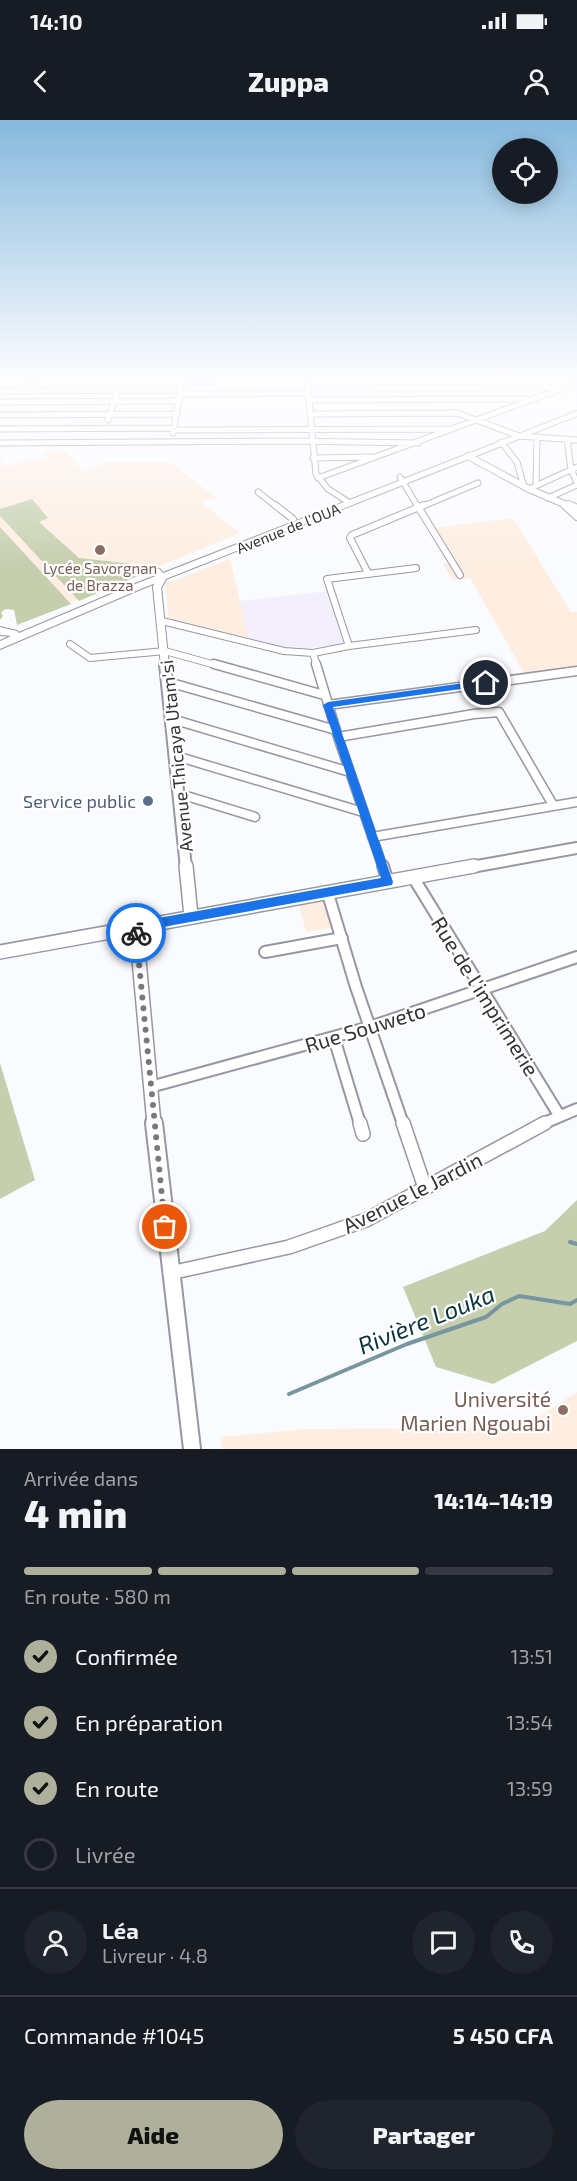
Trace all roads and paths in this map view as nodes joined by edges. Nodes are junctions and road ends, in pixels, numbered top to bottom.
1 (34, 442) edge
2 (312, 442) edge
3 (314, 442) edge
4 (494, 442) edge
5 (501, 442) joint
6 (536, 442) edge
7 (568, 442) edge
8 (0, 443) edge
9 (418, 443) joint
10 (468, 456) junction
11 (378, 457) junction
12 (313, 458) junction
13 (574, 468) edge
14 (318, 478) junction
15 (401, 480) junction
16 (478, 483) dead end
17 (577, 484) edge
18 (529, 487) junction
19 (258, 492) dead end
20 (548, 498) junction
21 (347, 501) junction
22 (563, 504) junction
23 (418, 508) junction
24 (577, 509) edge
25 (577, 517) edge
26 (293, 519) junction
27 (416, 568) dead end
28 (368, 573) junction
29 (160, 576) junction
30 (460, 576) dead end
31 (137, 584) junction
32 (159, 597) junction
33 (162, 621) junction
34 (476, 630) dead end
35 (0, 631) edge
36 (13, 633) junction
37 (0, 638) edge
38 (69, 644) dead end
39 (0, 645) edge
40 (350, 646) junction
41 (165, 651) junction
42 (313, 653) junction
43 (577, 671) edge
44 (168, 682) junction
45 (324, 695) junction
46 (328, 705) junction
47 (172, 719) junction
48 (337, 734) junction
49 (176, 756) junction
50 (350, 772) junction
51 (180, 795) junction
52 (577, 802) edge
53 (553, 805) junction
54 (363, 812) junction
55 (255, 817) dead end
56 (372, 837) junction
57 (577, 848) edge
58 (413, 877) junction
59 (388, 882) junction
60 (328, 894) junction
61 (191, 916) junction
62 (136, 927) junction
63 (342, 938) junction
64 (0, 952) edge
65 (265, 952) dead end
66 (577, 957) edge
67 (484, 990) junction
68 (370, 1027) junction
69 (334, 1038) junction
70 (150, 1087) junction
71 (577, 1109) edge
72 (559, 1115) junction
73 (363, 1134) dead end
74 (425, 1188) junction
75 (170, 1273) junction
76 (192, 1449) edge

1 - 8 street
2 - 12 street
3 - 9 street
4 - 15 main road, Avenue de l'OUA
5 - 10 main road, Avenue de l'OUA
5 - 18 street
6 - 18 street
7 - 13 street
9 - 11 street
10 - 15 main road, Avenue de l'OUA
10 - 18 street
11 - 12 street
11 - 14 street
12 - 14 street
13 - 17 street
13 - 18 street
14 - 21 street
15 - 21 main road, Avenue de l'OUA
15 - 23 street
16 - 23 street
17 - 20 street
18 - 20 street
19 - 26 street
20 - 22 street
21 - 26 main road, Avenue de l'OUA
21 - 29 main road, Avenue de l'OUA
22 - 24 street
22 - 25 street
23 - 28 street
23 - 30 street
26 - 29 main road, Avenue de l'OUA
27 - 28 street
28 - 40 street
29 - 31 main road, Avenue de l'OUA
29 - 32 street, Avenue Thicaya Utam'si
31 - 32 street
31 - 36 main road, Avenue de l'OUA
31 - 39 main road, Avenue de l'OUA
32 - 33 street, Avenue Thicaya Utam'si
33 - 41 street, Avenue Thicaya Utam'si
33 - 42 street
34 - 40 street
35 - 36 main road
36 - 37 main road, Avenue de l'OUA
38 - 41 street
40 - 42 street
41 - 44 street, Avenue Thicaya Utam'si
41 - 45 street
42 - 45 street
43 - 46 street
44 - 47 street, Avenue Thicaya Utam'si
44 - 48 street
45 - 46 street
46 - 48 street
47 - 49 street, Avenue Thicaya Utam'si
47 - 50 street
48 - 50 street
48 - 53 street
49 - 51 street, Avenue Thicaya Utam'si
49 - 54 street
50 - 54 street
51 - 55 street
51 - 61 street, Avenue Thicaya Utam'si
52 - 53 street
53 - 56 street
54 - 56 street
56 - 59 street
57 - 58 street
58 - 59 street
58 - 67 street, Rue de l'imprimerie
59 - 60 street
60 - 61 street
60 - 63 street
61 - 62 street
62 - 64 street
62 - 70 street
63 - 65 street
63 - 68 street
66 - 67 street, Rue Souweto
67 - 68 street, Rue Souweto
67 - 72 street, Rue de l'imprimerie
68 - 69 street, Rue Souweto
68 - 74 street
69 - 70 street, Rue Souweto
69 - 73 street
70 - 75 street
71 - 72 street, Avenue le Jardin
72 - 74 street, Avenue le Jardin
74 - 75 street, Avenue le Jardin
75 - 76 street

